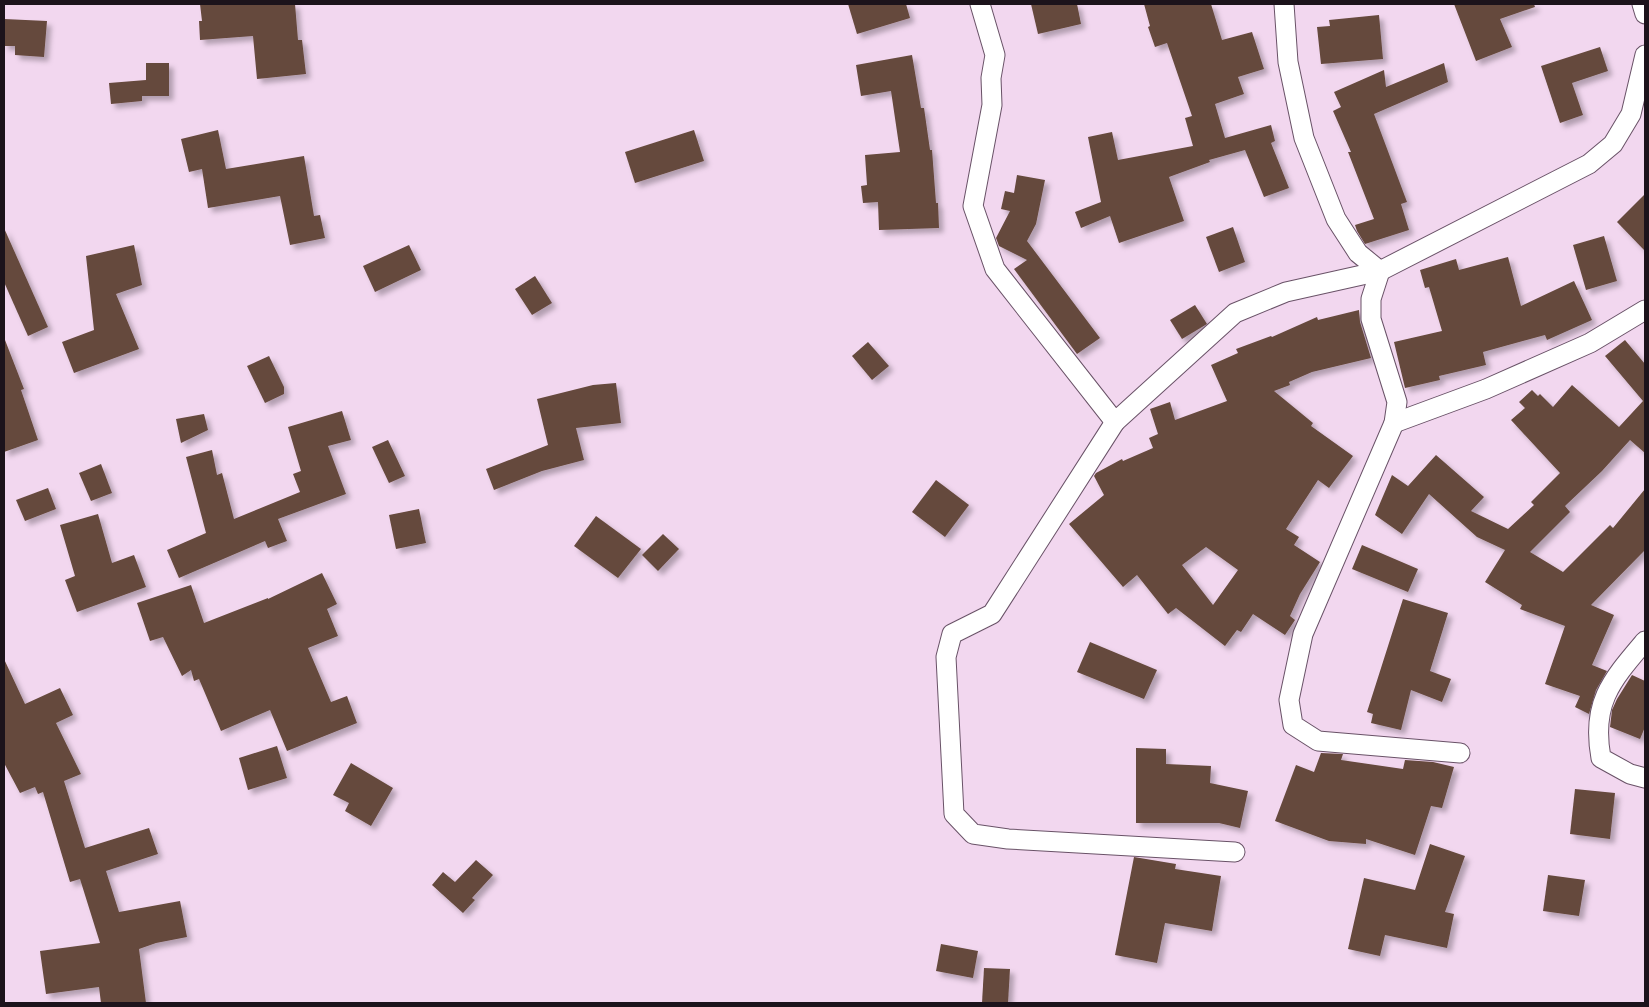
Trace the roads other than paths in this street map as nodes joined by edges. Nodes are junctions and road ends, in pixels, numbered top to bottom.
1 (980, 4) edge
2 (1284, 4) edge
3 (1642, 4) edge
4 (1645, 14) edge
5 (1645, 55) edge
6 (1380, 271) junction
7 (1645, 310) edge
8 (1115, 422) junction
9 (1394, 423) junction
10 (1645, 641) edge
11 (1460, 753) dead end
12 (1645, 778) edge
13 (1235, 852) dead end

1 - 8 street
2 - 6 street
3 - 4 street
5 - 6 street
6 - 8 street
6 - 9 street
7 - 9 street
8 - 13 street
9 - 11 street
10 - 12 street

